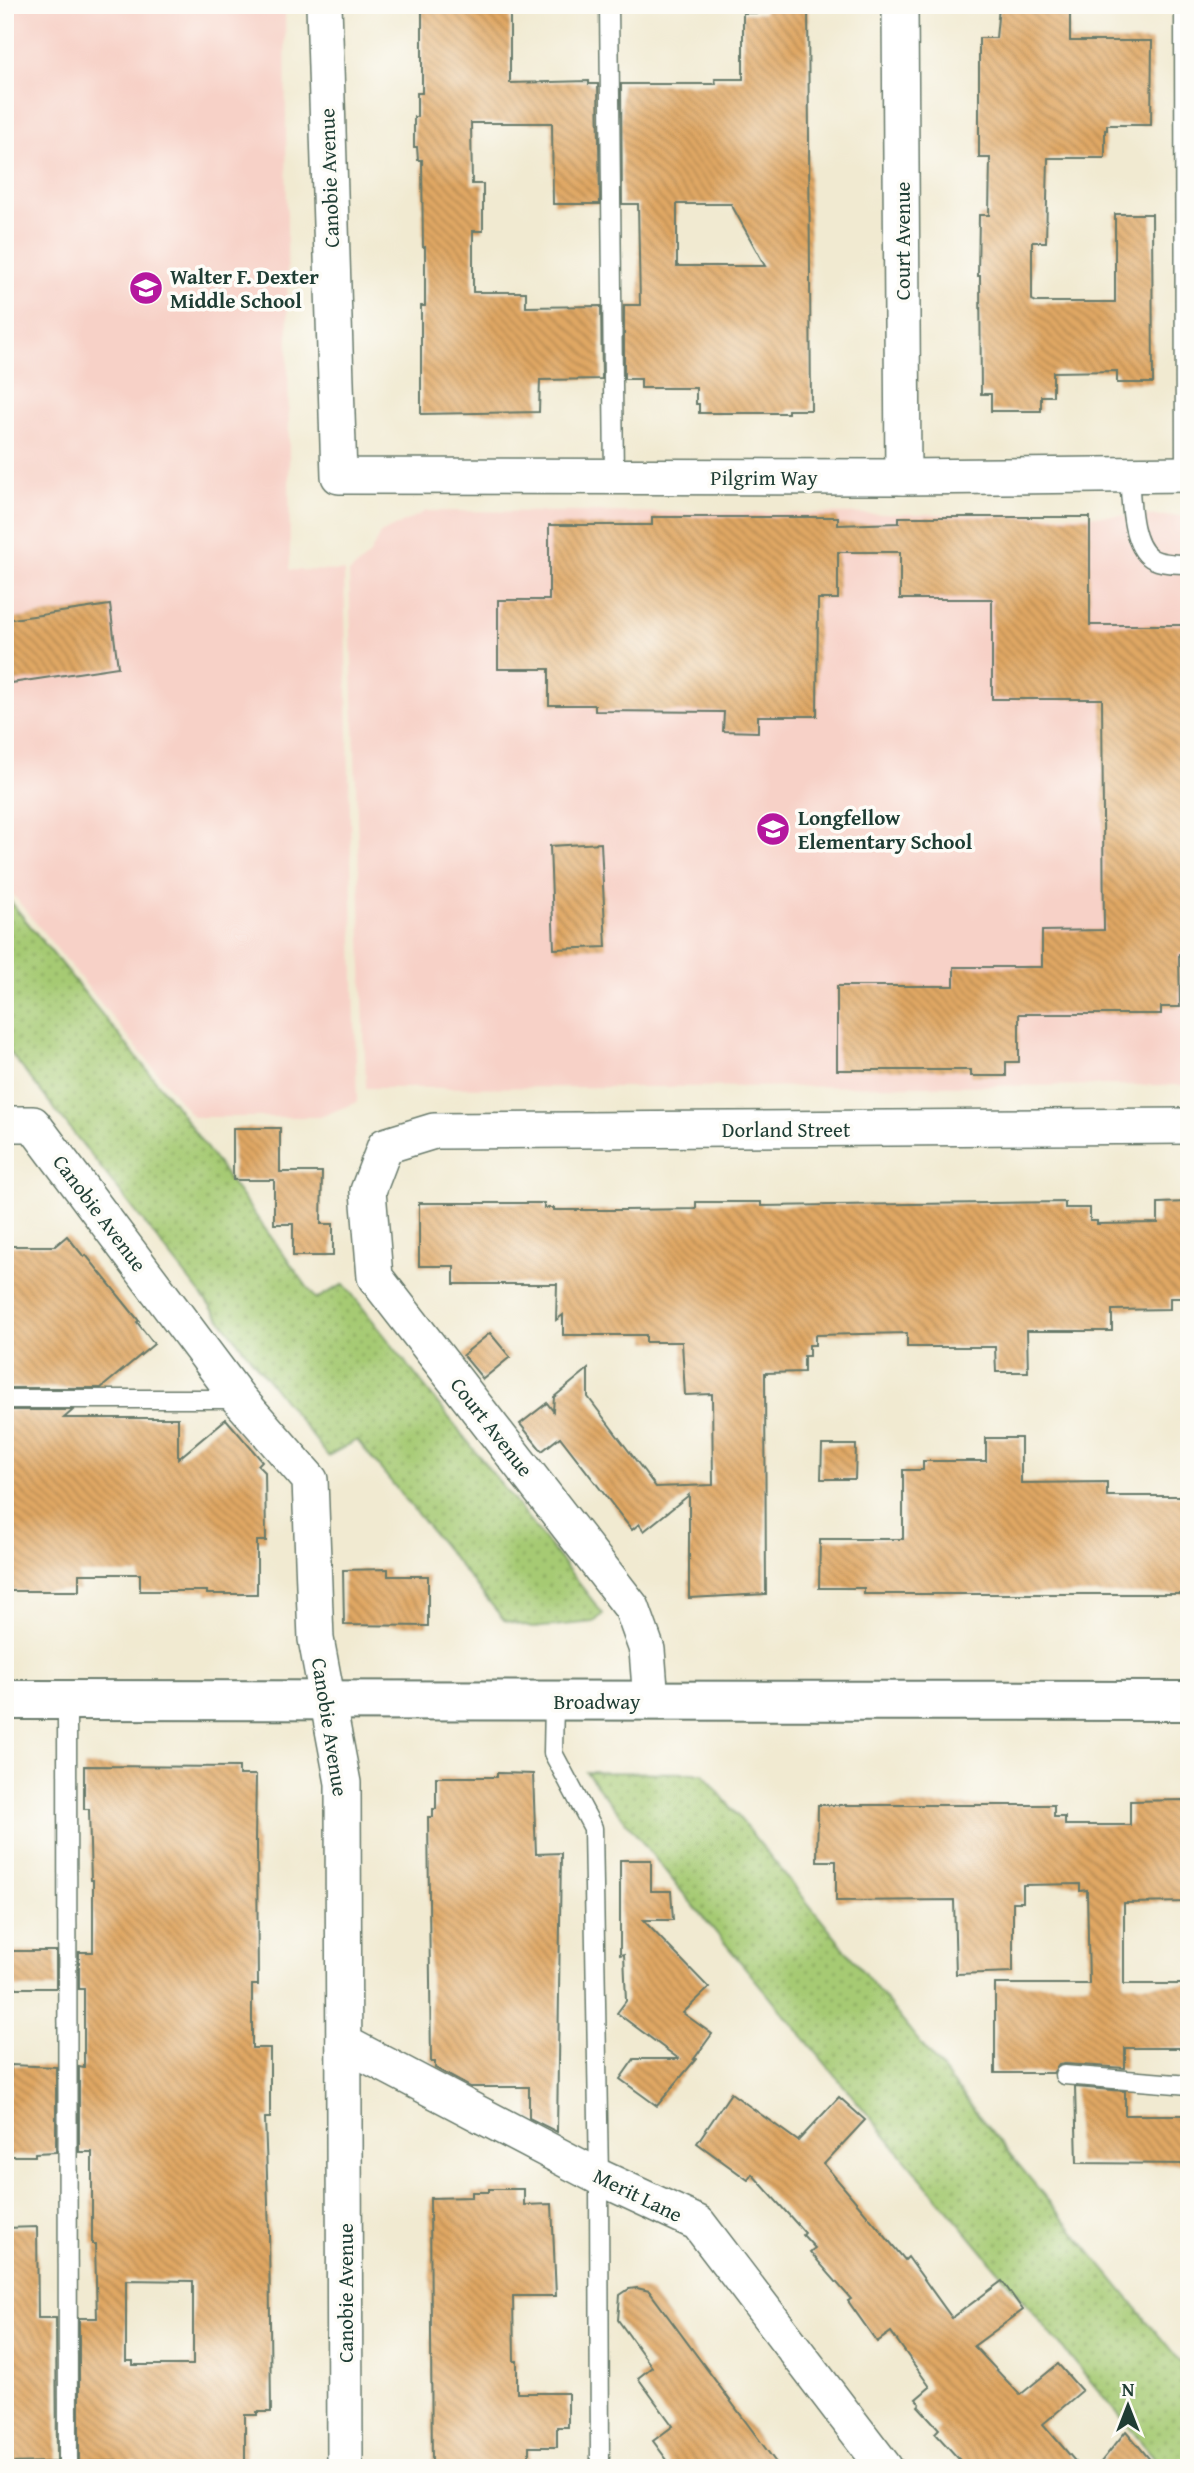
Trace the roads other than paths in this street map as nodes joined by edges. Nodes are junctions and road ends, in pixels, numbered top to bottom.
1 (324, 5) edge
2 (609, 5) edge
3 (900, 5) edge
4 (1184, 5) edge
5 (1187, 474) edge
6 (1129, 475) junction
7 (339, 476) joint
8 (614, 477) junction
9 (903, 477) junction
10 (1189, 564) edge
11 (19, 1124) edge
12 (1189, 1126) edge
13 (385, 1146) joint
14 (5, 1399) edge
15 (239, 1399) junction
16 (5, 1700) edge
17 (66, 1700) junction
18 (328, 1700) junction
19 (554, 1700) junction
20 (650, 1700) junction
21 (1189, 1701) edge
22 (344, 2043) junction
23 (1064, 2075) dead end
24 (1189, 2085) edge
25 (599, 2177) junction
26 (68, 2468) edge
27 (345, 2468) edge
28 (600, 2468) edge
29 (885, 2468) edge

1 - 7 street, Canobie Avenue
2 - 8 lane
3 - 9 street, Court Avenue
4 - 5 lane
5 - 6 street, Pilgrim Way
6 - 9 street, Pilgrim Way
6 - 10 lane
7 - 8 street, Pilgrim Way
8 - 9 street, Pilgrim Way
11 - 15 street, Canobie Avenue
12 - 13 street, Dorland Street
13 - 20 street, Court Avenue
14 - 15 lane
15 - 18 street, Canobie Avenue
16 - 17 street, Broadway
17 - 18 street, Broadway
17 - 26 lane
18 - 19 street, Broadway
18 - 22 street, Canobie Avenue
19 - 20 street, Broadway
19 - 25 lane
20 - 21 street, Broadway
22 - 25 street, Merit Lane
22 - 27 street, Canobie Avenue
23 - 24 lane
25 - 28 lane
25 - 29 street, Merit Lane

